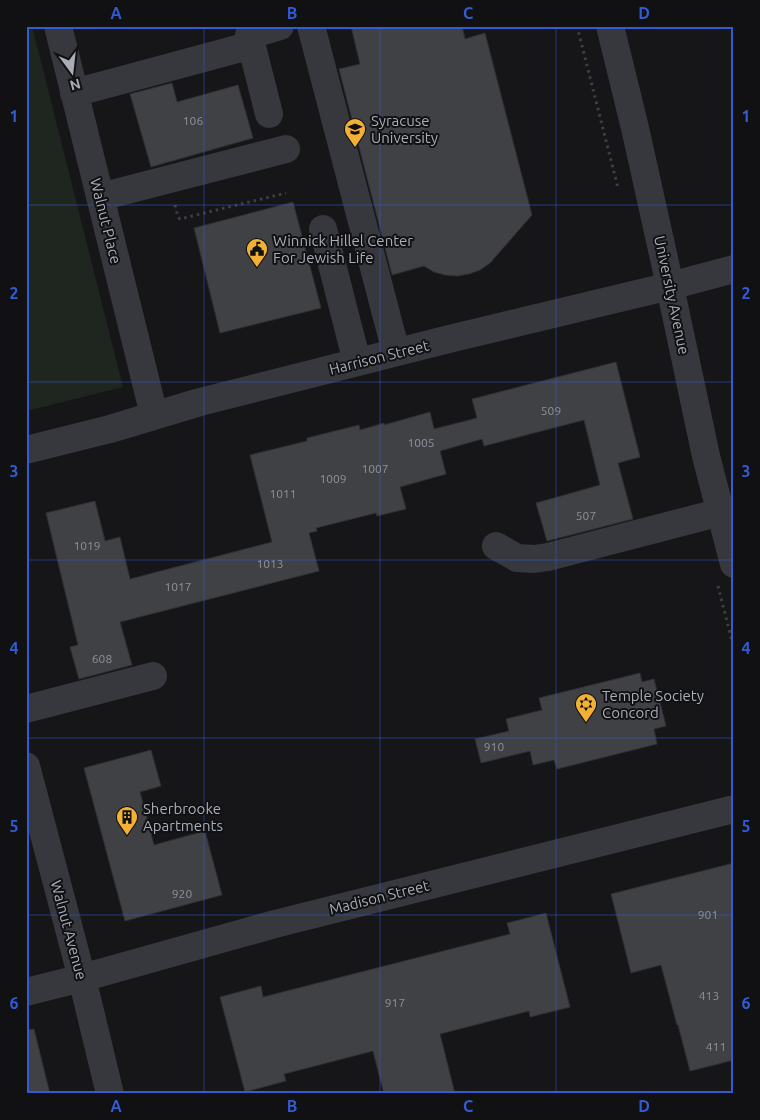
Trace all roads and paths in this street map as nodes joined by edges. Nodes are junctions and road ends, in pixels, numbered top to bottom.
1 (58, 26) edge
2 (280, 26) edge
3 (311, 26) edge
4 (610, 26) edge
5 (252, 45) junction
6 (74, 93) junction
7 (269, 114) dead end
8 (286, 149) dead end
9 (286, 192) dead end
10 (100, 197) junction
11 (174, 202) dead end
12 (323, 229) dead end
13 (734, 269) edge
14 (670, 286) junction
15 (396, 352) junction
16 (356, 362) junction
17 (154, 416) junction
18 (26, 450) edge
19 (720, 512) junction
20 (496, 546) dead end
21 (734, 564) edge
22 (153, 676) dead end
23 (26, 710) edge
24 (26, 766) edge
25 (734, 809) edge
26 (82, 978) junction
27 (26, 992) edge
28 (110, 1094) edge

1 - 6 street, Walnut Place
2 - 5 street
3 - 15 street
4 - 14 street, University Avenue
5 - 6 street
5 - 7 street
6 - 10 street, Walnut Place
8 - 10 street
9 - 11 path
10 - 17 street, Walnut Place
12 - 16 street
13 - 14 street, Harrison Street
14 - 15 street, Harrison Street
14 - 19 street, University Avenue
15 - 16 street, Harrison Street
16 - 17 street, Harrison Street
17 - 18 street, Harrison Street
19 - 20 street
19 - 21 street, University Avenue
22 - 23 street
24 - 26 street, Walnut Avenue
25 - 26 street, Madison Street
26 - 27 street, Madison Street
26 - 28 street, Walnut Avenue

